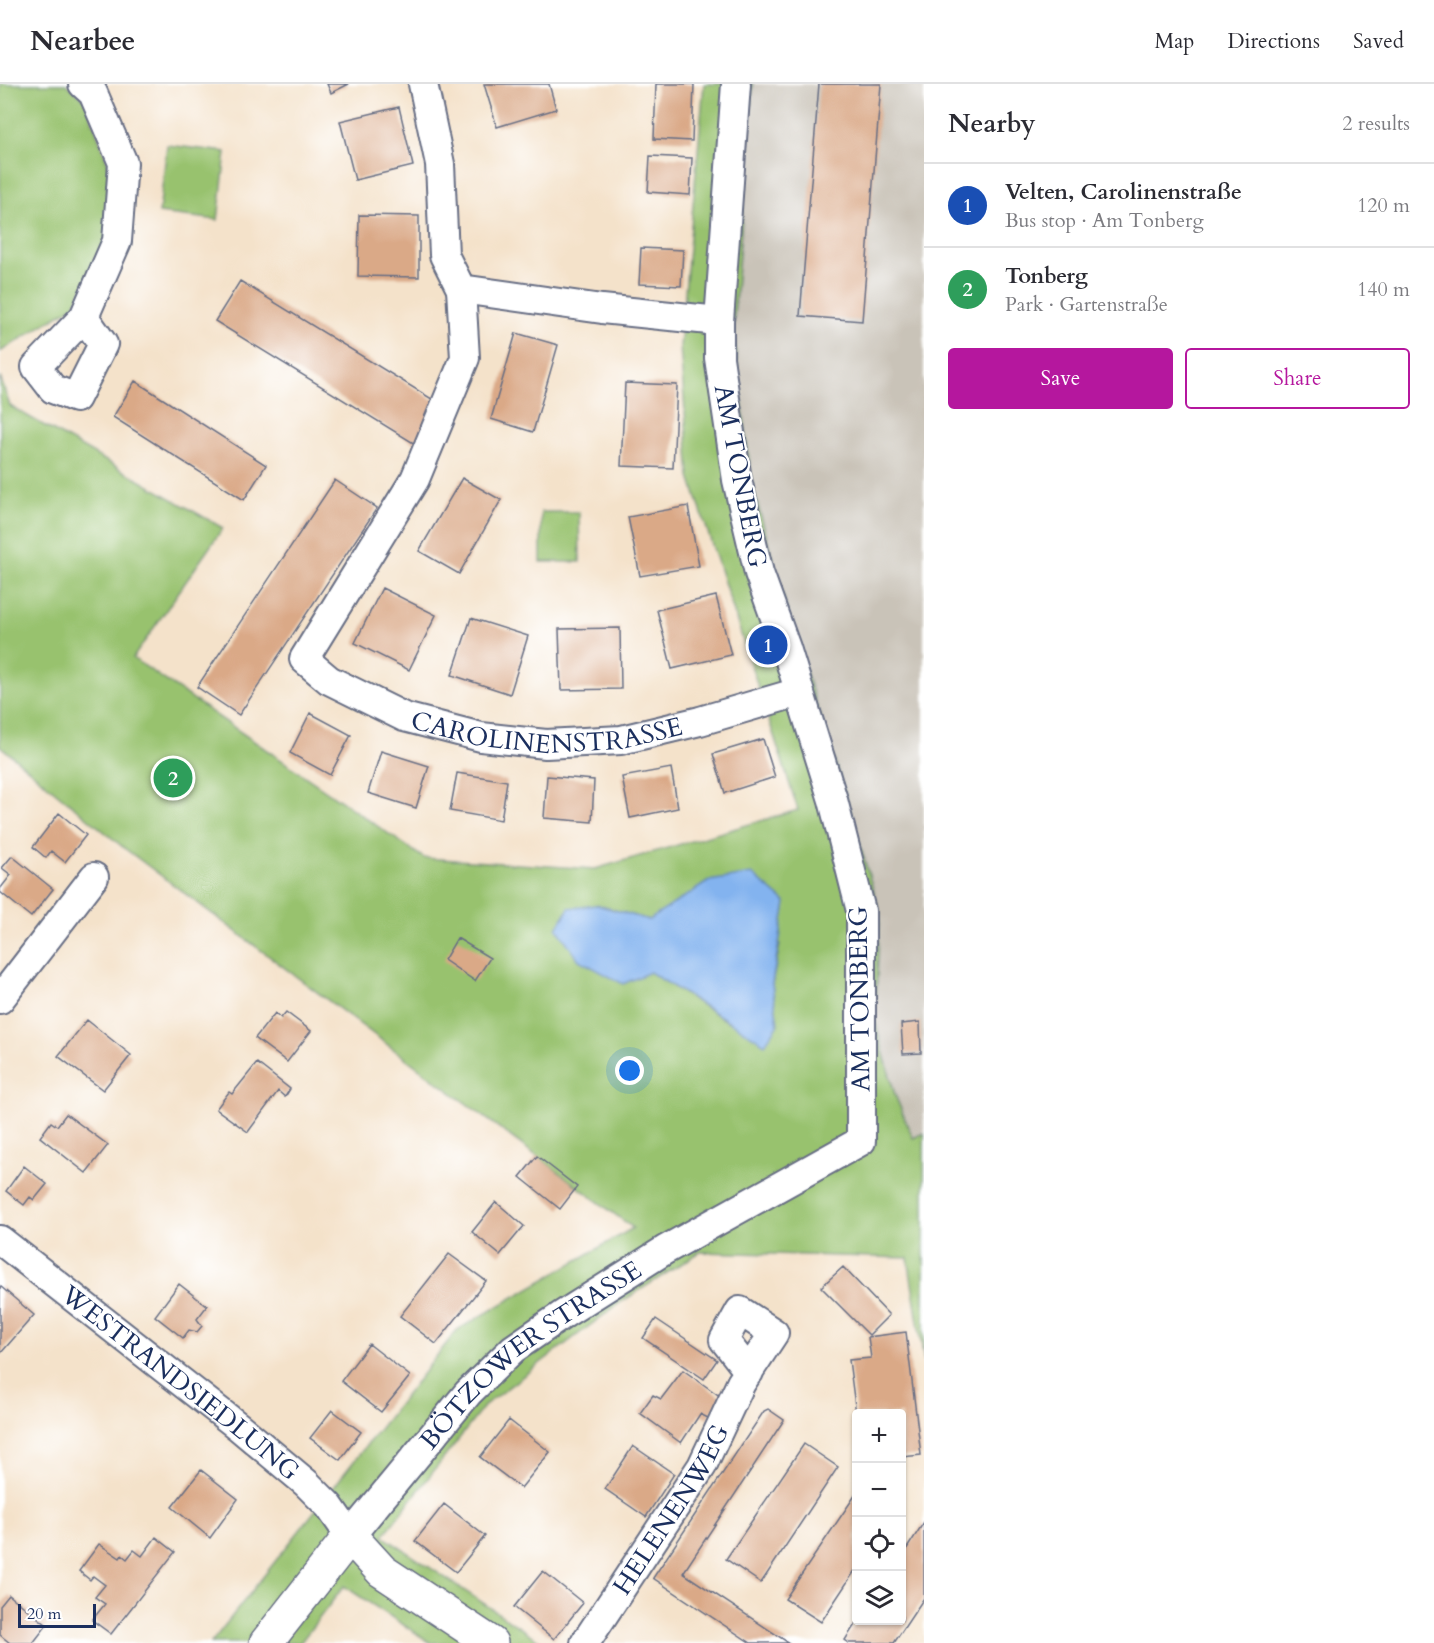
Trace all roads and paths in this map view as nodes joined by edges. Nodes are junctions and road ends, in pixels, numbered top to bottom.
1 (83, 84) edge
2 (423, 84) edge
3 (736, 84) edge
4 (461, 289) junction
5 (84, 317) dead end
6 (718, 321) junction
7 (799, 692) junction
8 (94, 877) dead end
9 (0, 999) edge
10 (861, 1141) joint
11 (0, 1240) edge
12 (749, 1372) dead end
13 (350, 1536) junction
14 (266, 1643) edge
15 (491, 1643) edge
16 (585, 1643) edge

1 - 5 street
2 - 4 street
3 - 6 street, AM TONBERG
4 - 6 street
4 - 7 street, CAROLINENSTRASSE
6 - 7 street, AM TONBERG
7 - 10 street, AM TONBERG
8 - 9 street
10 - 13 street, BÖTZOWER STRASSE
11 - 13 street, WESTRANDSIEDLUNG
12 - 16 street, HELENENWEG
13 - 14 street, BÖTZOWER STRASSE
13 - 15 street

